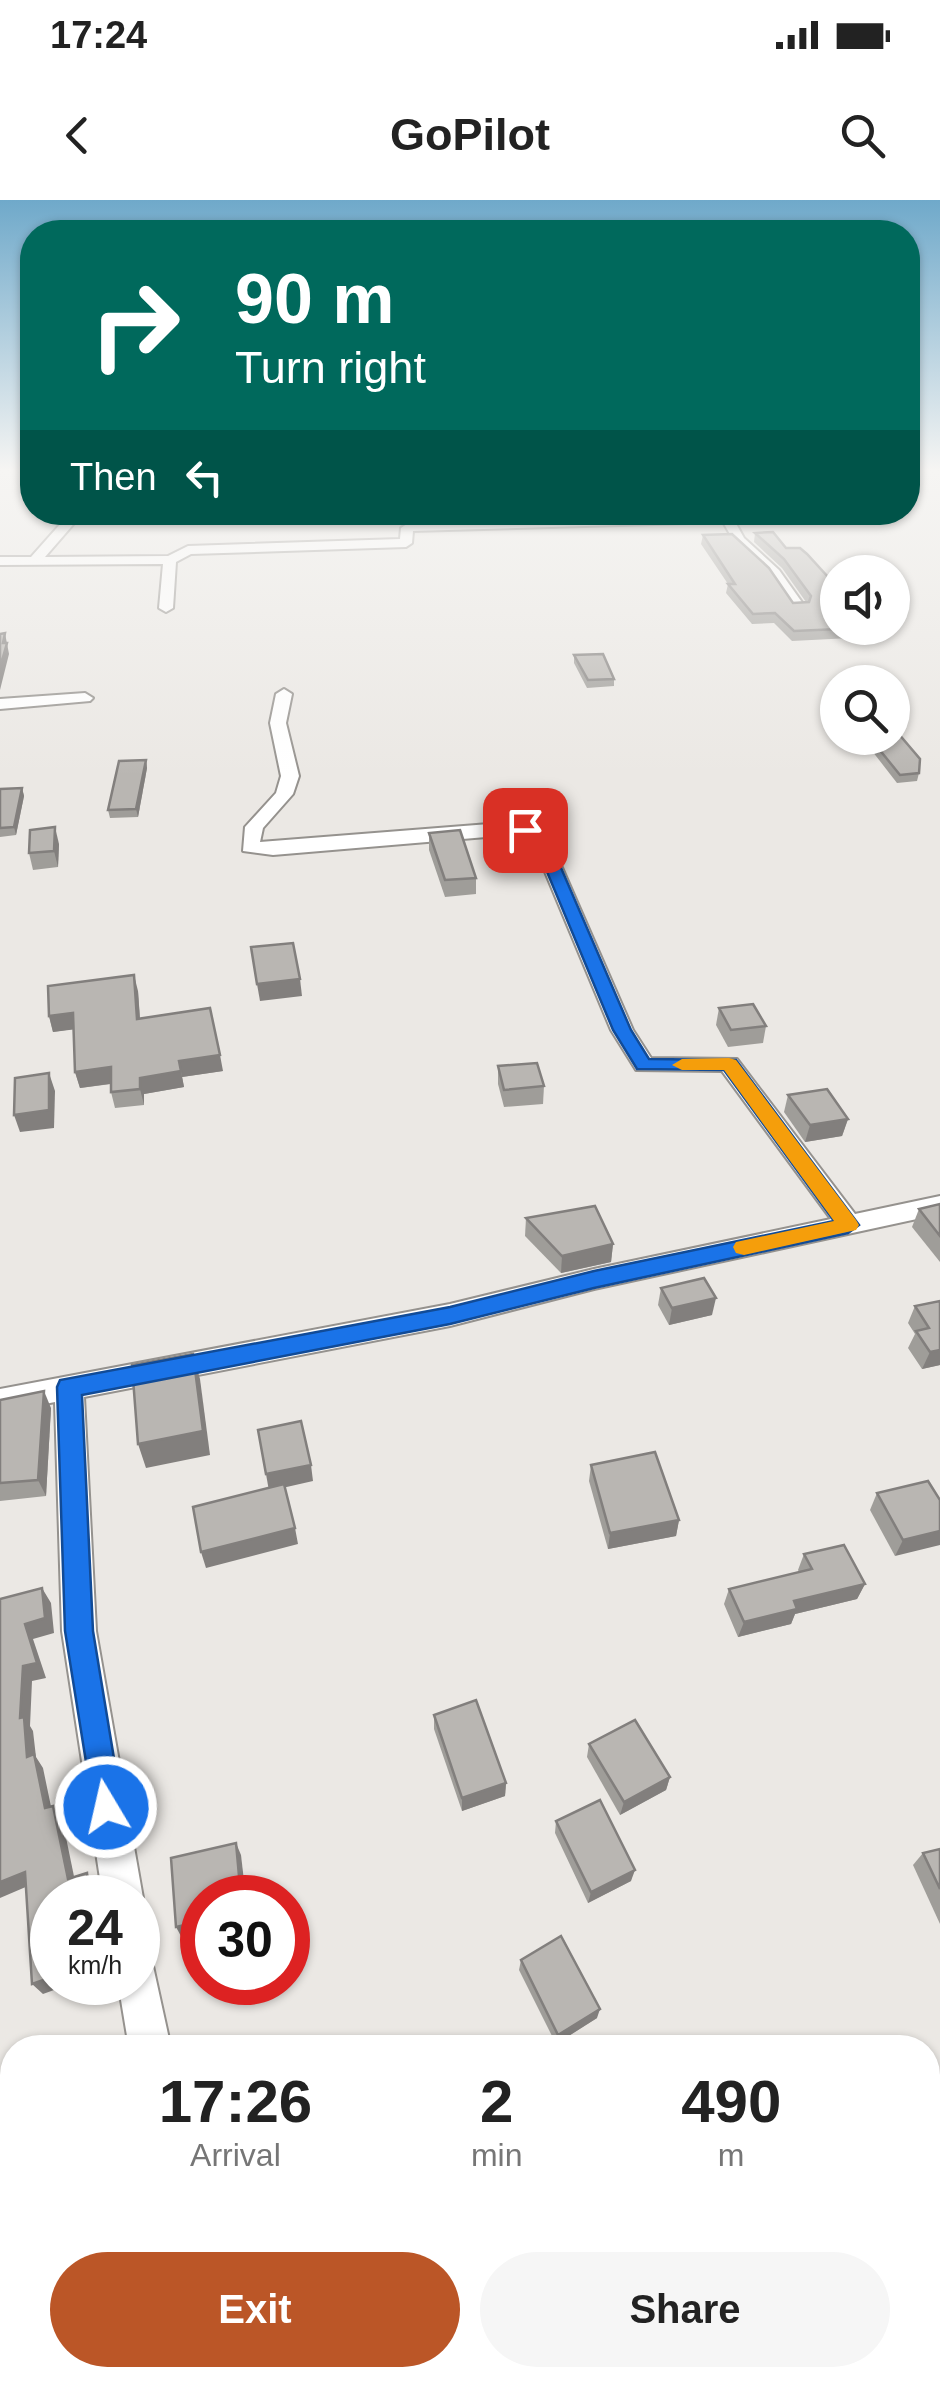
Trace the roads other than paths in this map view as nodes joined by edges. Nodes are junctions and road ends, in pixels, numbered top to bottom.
1 (169, 571) edge
2 (772, 571) edge
3 (166, 608) dead end
4 (799, 608) edge
5 (284, 694) dead end
6 (84, 698) dead end
7 (0, 704) edge
8 (940, 1205) edge
9 (848, 1225) junction
10 (69, 1387) junction
11 (0, 1401) edge
12 (118, 1875) edge
13 (142, 2005) edge
14 (148, 2035) edge

1 - 3 street
2 - 4 street
5 - 9 street
6 - 7 street
8 - 9 street
9 - 10 street
10 - 11 street
10 - 12 street
13 - 14 street

